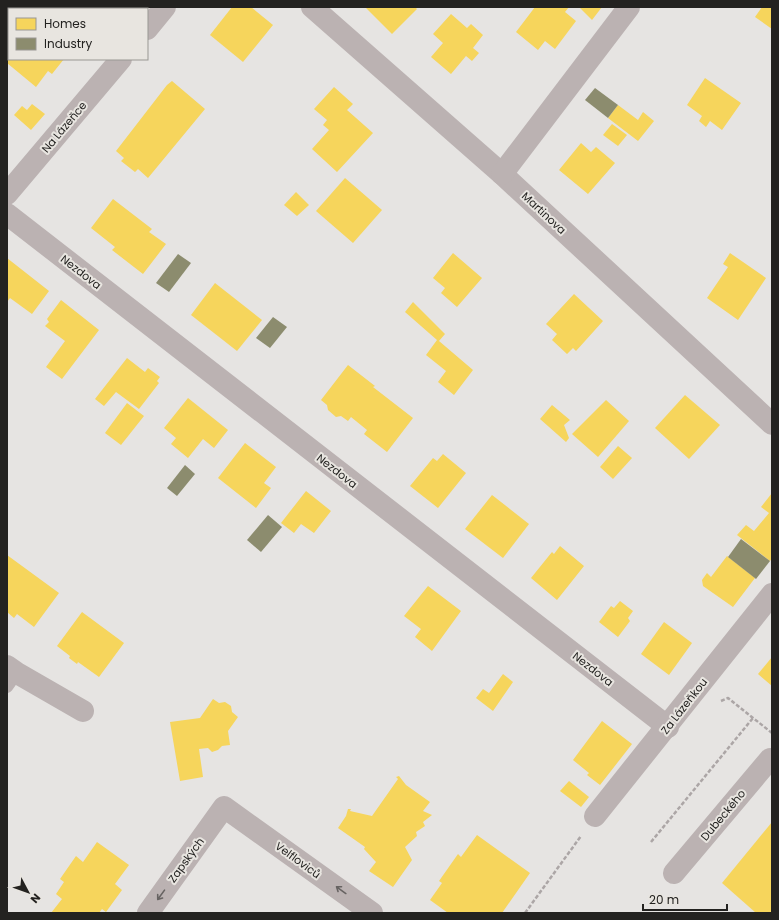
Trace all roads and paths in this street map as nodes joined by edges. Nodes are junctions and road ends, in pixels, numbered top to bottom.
1 (165, 7) edge
2 (312, 7) edge
3 (629, 7) edge
4 (148, 28) edge
5 (120, 60) edge
6 (502, 174) junction
7 (7, 194) edge
8 (7, 214) edge
9 (772, 424) edge
10 (772, 594) edge
11 (10, 675) edge
12 (714, 704) dead end
13 (84, 711) dead end
14 (753, 718) junction
15 (668, 727) junction
16 (772, 733) edge
17 (771, 759) edge
18 (224, 807) joint
19 (595, 816) joint
20 (651, 842) dead end
21 (674, 873) dead end
22 (148, 913) edge
23 (372, 913) edge
24 (525, 913) edge

1 - 4 street
2 - 6 street, Martinova
3 - 6 street
5 - 7 street, Na Lázeňce
6 - 9 street, Martinova
8 - 15 street, Nezdova
10 - 15 street, Za Lázeňkou
11 - 13 street
12 - 14 path
14 - 16 path
14 - 20 path
15 - 19 street, Za Lázeňkou
17 - 21 street, Dubeckého
18 -> 22 street, Zapských
23 -> 18 street, Velfloviců
19 - 24 path

